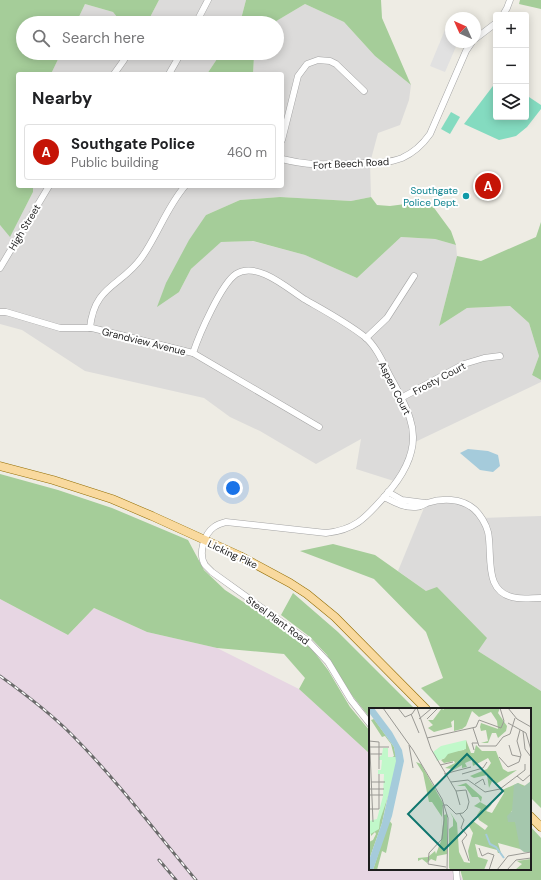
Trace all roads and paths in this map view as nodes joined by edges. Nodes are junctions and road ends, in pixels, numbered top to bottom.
1 (208, 0) edge
2 (510, 0) edge
3 (505, 12) edge
4 (200, 16) edge
5 (493, 25) edge
6 (481, 34) edge
7 (468, 48) edge
8 (124, 60) dead end
9 (177, 60) edge
10 (115, 72) edge
11 (170, 72) edge
12 (364, 91) dead end
13 (284, 132) edge
14 (284, 160) edge
15 (48, 188) edge
16 (183, 188) edge
17 (0, 268) edge
18 (414, 276) dead end
19 (0, 312) edge
20 (90, 328) junction
21 (366, 338) junction
22 (193, 353) junction
23 (500, 356) dead end
24 (401, 398) junction
25 (319, 427) dead end
26 (0, 466) edge
27 (386, 494) junction
28 (205, 541) junction
29 (541, 598) edge
30 (425, 708) edge
31 (369, 723) edge
32 (531, 817) edge
33 (541, 827) edge
34 (456, 870) edge
35 (457, 880) edge

1 - 4 street
2 - 3 street
5 - 6 street
7 - 14 street, Fort Beech Road
8 - 10 street
9 - 11 street
12 - 13 street
15 - 17 street, High Street
16 - 20 street
18 - 21 street
19 - 20 street, Grandview Avenue
20 - 22 street, Grandview Avenue
21 - 22 street, Aspen Court
21 - 24 street, Aspen Court
22 - 25 street, Grandview Avenue
23 - 24 street, Frosty Court
24 - 27 street, Aspen Court
26 - 28 main road, Licking Pike
27 - 28 street, Aspen Court
27 - 29 street
28 - 30 main road, Licking Pike
28 - 31 street, Steel Plant Road
32 - 33 main road
34 - 35 street

